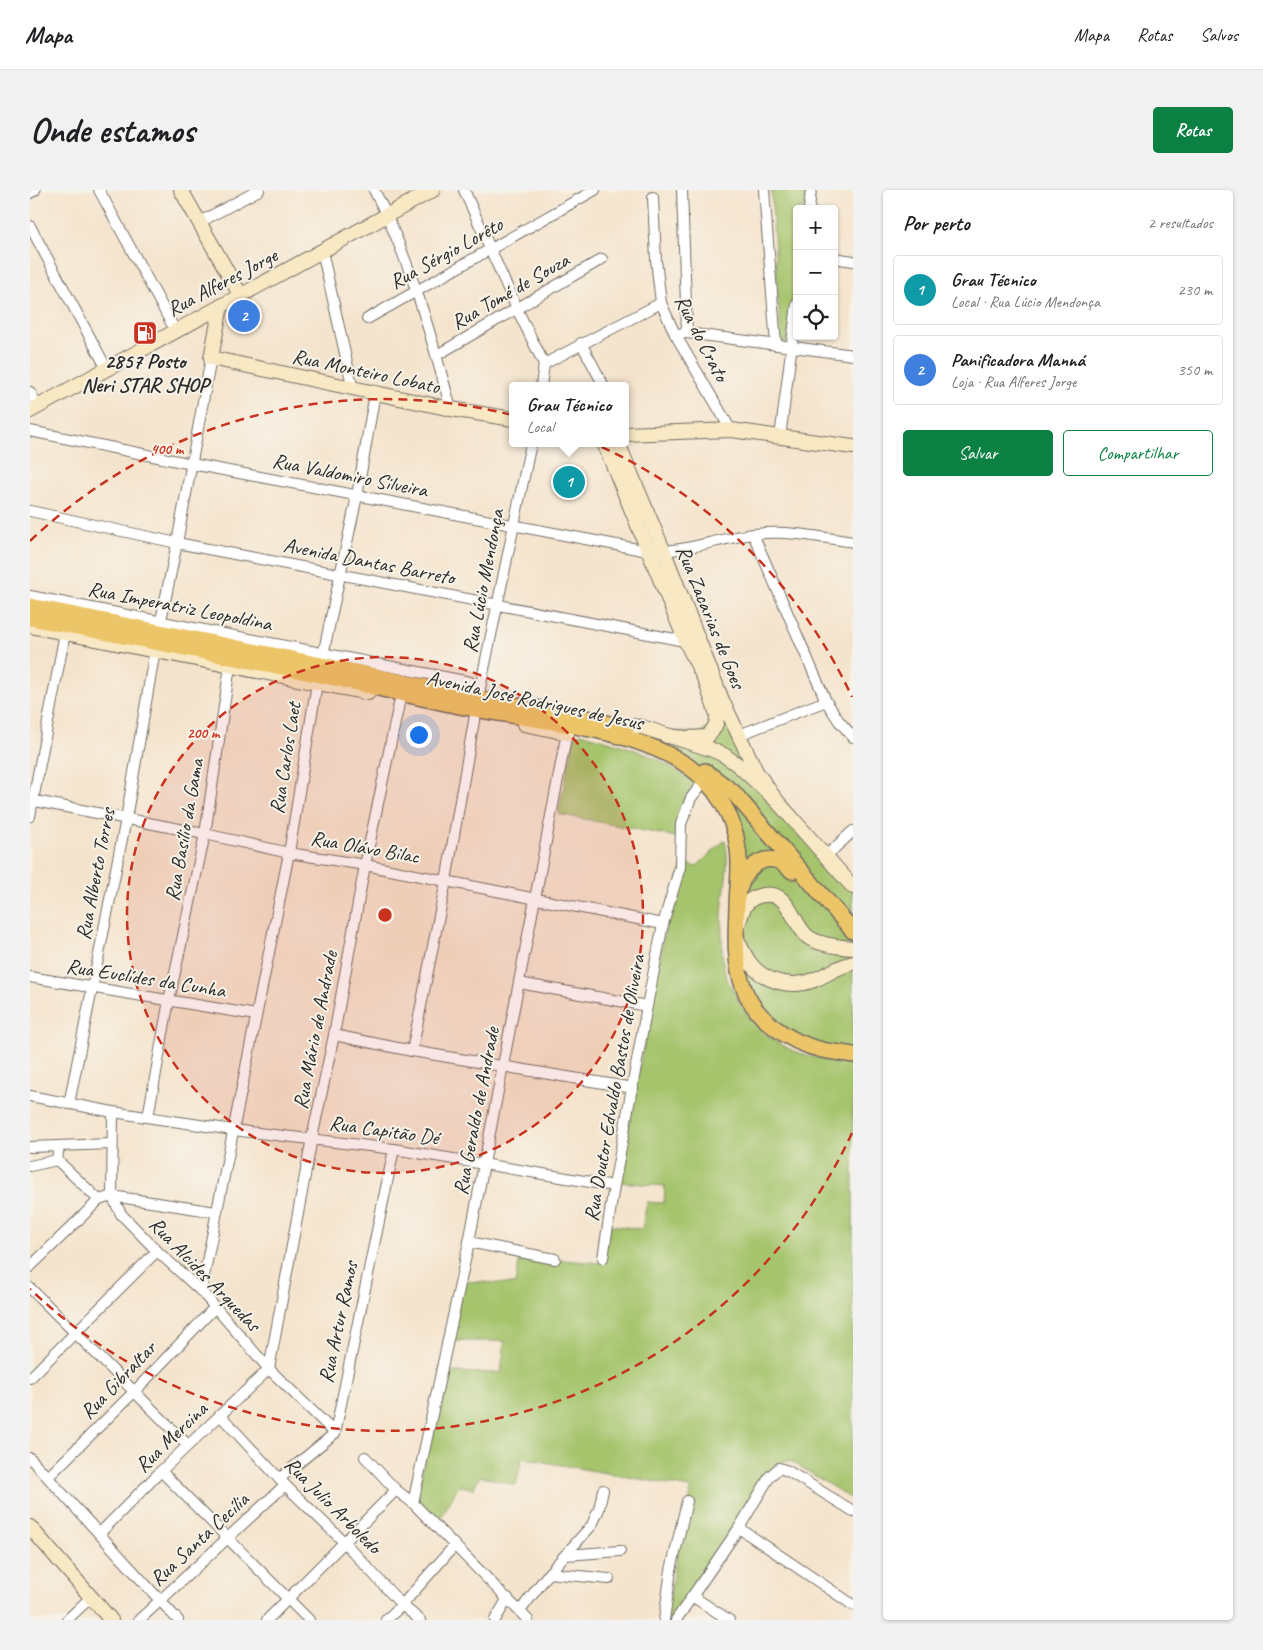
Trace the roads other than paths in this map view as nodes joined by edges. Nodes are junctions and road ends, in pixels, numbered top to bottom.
1 (35, 190) edge
2 (99, 190) edge
3 (181, 190) edge
4 (259, 190) edge
5 (374, 190) edge
6 (433, 190) edge
7 (464, 190) edge
8 (594, 190) edge
9 (682, 190) edge
10 (764, 190) edge
11 (812, 190) edge
12 (30, 193) edge
13 (653, 197) dead end
14 (810, 205) edge
15 (387, 215) junction
16 (200, 222) junction
17 (30, 226) edge
18 (490, 250) junction
19 (322, 251) junction
20 (602, 259) dead end
21 (838, 259) edge
22 (853, 261) edge
23 (416, 292) junction
24 (241, 296) junction
25 (661, 303) junction
26 (221, 306) junction
27 (517, 309) junction
28 (367, 319) dead end
29 (793, 329) edge
30 (175, 330) junction
31 (687, 333) junction
32 (675, 334) junction
33 (581, 343) junction
34 (776, 345) junction
35 (790, 347) junction
36 (436, 355) junction
37 (853, 355) edge
38 (211, 358) junction
39 (544, 364) junction
40 (107, 369) junction
41 (542, 382) edge
42 (602, 382) edge
43 (353, 389) junction
44 (30, 392) edge
45 (375, 393) junction
46 (34, 409) edge
47 (451, 409) junction
48 (509, 418) edge
49 (731, 430) junction
50 (30, 431) edge
51 (629, 431) edge
52 (780, 438) junction
53 (530, 447) edge
54 (606, 447) edge
55 (620, 447) edge
56 (853, 447) edge
57 (192, 464) junction
58 (357, 496) junction
59 (30, 511) edge
60 (513, 524) junction
61 (754, 534) junction
62 (853, 542) edge
63 (177, 543) junction
64 (648, 551) junction
65 (664, 552) junction
66 (341, 574) junction
67 (30, 596) edge
68 (498, 605) junction
69 (30, 606) edge
70 (30, 618) edge
71 (30, 626) edge
72 (160, 626) junction
73 (65, 633) junction
74 (686, 642) junction
75 (701, 644) junction
76 (155, 650) junction
77 (230, 666) junction
78 (320, 669) junction
79 (470, 682) dead end
80 (400, 699) junction
81 (826, 701) junction
82 (476, 707) junction
83 (614, 725) junction
84 (568, 729) junction
85 (667, 736) junction
86 (739, 736) junction
87 (853, 737) edge
88 (704, 780) junction
89 (31, 800) edge
90 (776, 800) junction
91 (30, 816) edge
92 (126, 819) junction
93 (853, 831) edge
94 (205, 834) junction
95 (289, 853) junction
96 (825, 857) junction
97 (365, 865) junction
98 (446, 881) junction
99 (810, 882) junction
100 (853, 887) edge
101 (737, 898) junction
102 (536, 900) junction
103 (663, 924) junction
104 (850, 928) edge
105 (736, 934) junction
106 (853, 948) edge
107 (853, 963) edge
108 (30, 978) edge
109 (519, 983) junction
110 (92, 988) junction
111 (169, 1000) junction
112 (647, 1006) junction
113 (256, 1014) junction
114 (334, 1035) junction
115 (412, 1050) junction
116 (853, 1055) edge
117 (504, 1065) junction
118 (633, 1088) junction
119 (30, 1096) edge
120 (69, 1104) junction
121 (113, 1112) junction
122 (148, 1118) junction
123 (233, 1130) junction
124 (312, 1138) junction
125 (112, 1144) junction
126 (30, 1146) edge
127 (59, 1146) junction
128 (394, 1149) junction
129 (57, 1160) junction
130 (484, 1164) junction
131 (30, 1166) edge
132 (614, 1186) junction
133 (112, 1196) junction
134 (99, 1200) junction
135 (216, 1212) junction
136 (469, 1242) junction
137 (157, 1251) junction
138 (555, 1258) dead end
139 (603, 1258) dead end
140 (30, 1268) edge
141 (30, 1288) edge
142 (201, 1291) junction
143 (214, 1308) junction
144 (76, 1332) junction
145 (269, 1369) junction
146 (30, 1378) edge
147 (135, 1391) junction
148 (220, 1415) junction
149 (335, 1433) junction
150 (188, 1445) junction
151 (366, 1457) dead end
152 (30, 1458) edge
153 (161, 1472) junction
154 (48, 1478) junction
155 (282, 1482) junction
156 (396, 1490) junction
157 (604, 1490) dead end
158 (687, 1501) dead end
159 (413, 1503) junction
160 (853, 1510) edge
161 (30, 1527) edge
162 (739, 1528) junction
163 (100, 1533) junction
164 (228, 1538) junction
165 (344, 1542) junction
166 (454, 1545) junction
167 (620, 1551) dead end
168 (566, 1555) junction
169 (550, 1573) junction
170 (609, 1579) dead end
171 (692, 1596) junction
172 (91, 1597) junction
173 (287, 1598) junction
174 (508, 1598) junction
175 (160, 1600) junction
176 (402, 1605) junction
177 (853, 1605) edge
178 (520, 1611) junction
179 (67, 1620) edge
180 (112, 1620) edge
181 (139, 1620) edge
182 (178, 1620) edge
183 (267, 1620) edge
184 (309, 1620) edge
185 (386, 1620) edge
186 (420, 1620) edge
187 (495, 1620) edge
188 (528, 1620) edge
189 (664, 1620) edge
190 (676, 1620) edge
191 (729, 1620) edge

1 - 12 street
2 - 30 street
3 - 16 street
4 - 16 street
5 - 15 street
6 - 15 street, Rua Alferes Jorge
7 - 18 street
8 - 18 street, Rua Sérgio Lorêto
9 - 31 street
10 - 34 street
11 - 14 street
13 - 25 street, Rua do Crato
15 - 19 street, Rua Alferes Jorge
15 - 23 street
16 - 24 street
17 - 40 street
18 - 23 street, Rua Sérgio Lorêto
18 - 27 street
19 - 24 street, Rua Alferes Jorge
19 - 43 street
20 - 27 street, Rua Tomé de Souza
21 - 22 street
23 - 28 street, Rua Sérgio Lorêto
23 - 36 street
24 - 26 street, Rua Alferes Jorge
25 - 32 street, Rua do Crato
25 - 33 street
26 - 30 street, Rua Alferes Jorge
26 - 38 street
27 - 36 street, Rua Tomé de Souza
27 - 39 street
29 - 35 street
30 - 40 street, Rua Alferes Jorge
31 - 32 street
31 - 34 street
32 - 49 street, Rua do Crato
33 - 39 street
33 - 42 street
34 - 35 street
35 - 37 street
35 - 52 street
36 - 47 street
38 - 43 street, Rua Monteiro Lobato
38 - 57 street
39 - 41 street
40 - 46 street, Rua Alferes Jorge
43 - 45 street, Rua Monteiro Lobato
44 - 46 street
45 - 47 street, Rua Monteiro Lobato
45 - 58 street, Rua Carlos Laet
47 - 48 street, Rua Monteiro Lobato
49 - 51 street
49 - 52 street
50 - 57 street, Rua Valdomiro Silveira
52 - 56 street
53 - 60 street, Rua Lúcio Mendonça
54 - 64 street, Rua Zacarias de Goes
55 - 65 street, Rua Zacarias de Goes
57 - 58 street, Rua Valdomiro Silveira
57 - 63 street
58 - 60 street, Rua Valdomiro Silveira
58 - 66 street, Rua Carlos Laet
59 - 63 street, Avenida Dantas Barreto
60 - 64 street, Rua Valdomiro Silveira
60 - 68 street, Rua Lúcio Mendonça
61 - 62 street, Rua Valdomiro Silveira
61 - 65 street, Rua Valdomiro Silveira
61 - 81 street
63 - 66 street, Avenida Dantas Barreto
63 - 72 street
64 - 65 street, Rua Valdomiro Silveira
64 - 74 street, Rua Zacarias de Goes
65 - 75 street, Rua Zacarias de Goes
66 - 68 street, Avenida Dantas Barreto
66 - 78 street, Rua Carlos Laet
67 - 72 street, Rua Imperatriz Leopoldina
68 - 74 street, Avenida Dantas Barreto
68 - 82 street, Rua Lúcio Mendonça
69 - 72 main road, Avenida José Rodrigues de Jesus
70 - 78 main road, Avenida José Rodrigues de Jesus
71 - 73 street, Avenida José Rodrigues de Jesus
72 - 78 main road, Avenida José Rodrigues de Jesus
73 - 76 street, Avenida José Rodrigues de Jesus
73 - 89 street
74 - 75 street, Avenida Dantas Barreto
74 - 85 street, Rua Zacarias de Goes
75 - 86 street, Rua Zacarias de Goes
76 - 77 street, Avenida José Rodrigues de Jesus
76 - 92 street, Rua Alberto Torres
77 - 78 street, Avenida José Rodrigues de Jesus
77 - 94 street, Rua Basílio da Gama
78 - 79 street, Avenida José Rodrigues de Jesus
78 - 80 street, Avenida José Rodrigues de Jesus
78 - 82 main road, Avenida José Rodrigues de Jesus
78 - 95 street, Rua Carlos Laet
80 - 82 street, Avenida José Rodrigues de Jesus
80 - 97 street, Rua Mário de Andrade
81 - 86 street
81 - 87 street
82 - 83 main road, Avenida José Rodrigues de Jesus
82 - 84 main road, Avenida José Rodrigues de Jesus
82 - 98 street, Rua Lúcio Mendonça
83 - 85 street
83 - 99 main road, Avenida José Rodrigues de Jesus
84 - 88 main road, Avenida José Rodrigues de Jesus
84 - 102 street, Rua Geraldo de Andrade
85 - 90 street
86 - 90 street, Rua Zacarias de Goes
88 - 101 main road, Avenida José Rodrigues de Jesus
88 - 103 street, Rua Doutor Edvaldo Bastos de Oliveira
89 - 91 street
89 - 92 street, Rua Olávo Bilac
90 - 96 street
92 - 94 street, Rua Olávo Bilac
92 - 110 street, Rua Alberto Torres
93 - 96 street
94 - 95 street, Rua Olávo Bilac
94 - 111 street, Rua Basílio da Gama
95 - 97 street, Rua Olávo Bilac
95 - 113 street, Rua Carlos Laet
96 - 100 street
97 - 98 street, Rua Olávo Bilac
97 - 114 street, Rua Mário de Andrade
98 - 102 street, Rua Olávo Bilac
98 - 115 street, Rua Lúcio Mendonça
99 - 101 main road
99 - 104 main road, Avenida José Rodrigues de Jesus
101 - 105 main road, Avenida José Rodrigues de Jesus
102 - 103 street, Rua Olávo Bilac
102 - 109 street, Rua Geraldo de Andrade
103 - 112 street, Rua Doutor Edvaldo Bastos de Oliveira
105 - 106 street
105 - 107 street
105 - 116 main road, Avenida José Rodrigues de Jesus
108 - 110 street, Rua Euclídes da Cunha
109 - 112 street
109 - 117 street, Rua Geraldo de Andrade
110 - 111 street, Rua Euclídes da Cunha
110 - 120 street, Rua Alberto Torres
111 - 113 street, Rua Euclídes da Cunha
111 - 122 street, Rua Basílio da Gama
112 - 118 street, Rua Doutor Edvaldo Bastos de Oliveira
113 - 123 street, Rua Carlos Laet
114 - 115 street
114 - 124 street, Rua Mário de Andrade
115 - 117 street
117 - 118 street
117 - 130 street, Rua Geraldo de Andrade
118 - 132 street, Rua Doutor Edvaldo Bastos de Oliveira
119 - 120 street, Rua Capitão Dé
120 - 121 street, Rua Capitão Dé
121 - 122 street, Rua Capitão Dé
121 - 125 street, Rua Alcides Arquedas
122 - 123 street, Rua Capitão Dé
123 - 124 street, Rua Capitão Dé
123 - 135 street, Rua Carlos Laet
124 - 128 street, Rua Capitão Dé
124 - 145 street, Rua Mário de Andrade
125 - 127 street
125 - 133 street, Rua Alcides Arquedas
126 - 127 street
127 - 129 street
128 - 130 street, Rua Capitão Dé
128 - 149 street, Rua Artur Ramos
129 - 131 street
129 - 134 street
130 - 132 street, Rua Capitão Dé
130 - 136 street, Rua Geraldo de Andrade
132 - 139 street, Rua Doutor Edvaldo Bastos de Oliveira
133 - 134 street
133 - 135 street
133 - 137 street, Rua Alcides Arquedas
134 - 140 street
135 - 142 street, Rua Carlos Laet
136 - 138 street
136 - 159 street, Rua Geraldo de Andrade
137 - 142 street, Rua Alcides Arquedas
137 - 144 street
141 - 144 street
142 - 143 street, Rua Alcides Arquedas
143 - 145 street, Rua Alcides Arquedas
143 - 147 street, Rua Gibraltar
144 - 146 street
144 - 147 street
145 - 148 street, Rua Mercina
145 - 149 street, Rua Alcides Arquedas
147 - 150 street
147 - 154 street, Rua Gibraltar
148 - 150 street, Rua Mercina
148 - 155 street, Rua Julio Arboledo
149 - 155 street
150 - 153 street, Rua Mercina
151 - 156 street
152 - 154 street
153 - 163 street, Rua Mercina
153 - 164 street
154 - 163 street
155 - 164 street, Rua Santa Cecília
155 - 165 street, Rua Julio Arboledo
156 - 159 street
156 - 165 street
157 - 168 street
158 - 189 street
159 - 166 street
160 - 162 street
161 - 172 street
162 - 171 street
162 - 177 street
163 - 175 street
164 - 173 street
164 - 175 street, Rua Santa Cecília
165 - 173 street
165 - 176 street, Rua Julio Arboledo
166 - 174 street
166 - 176 street
167 - 168 street
168 - 169 street
169 - 170 street
169 - 178 street
171 - 190 street
171 - 191 street
172 - 179 street
172 - 180 street
173 - 183 street
173 - 184 street
174 - 178 street
174 - 187 street
175 - 181 street, Rua Santa Cecília
175 - 182 street
176 - 185 street
176 - 186 street, Rua Julio Arboledo
178 - 188 street

